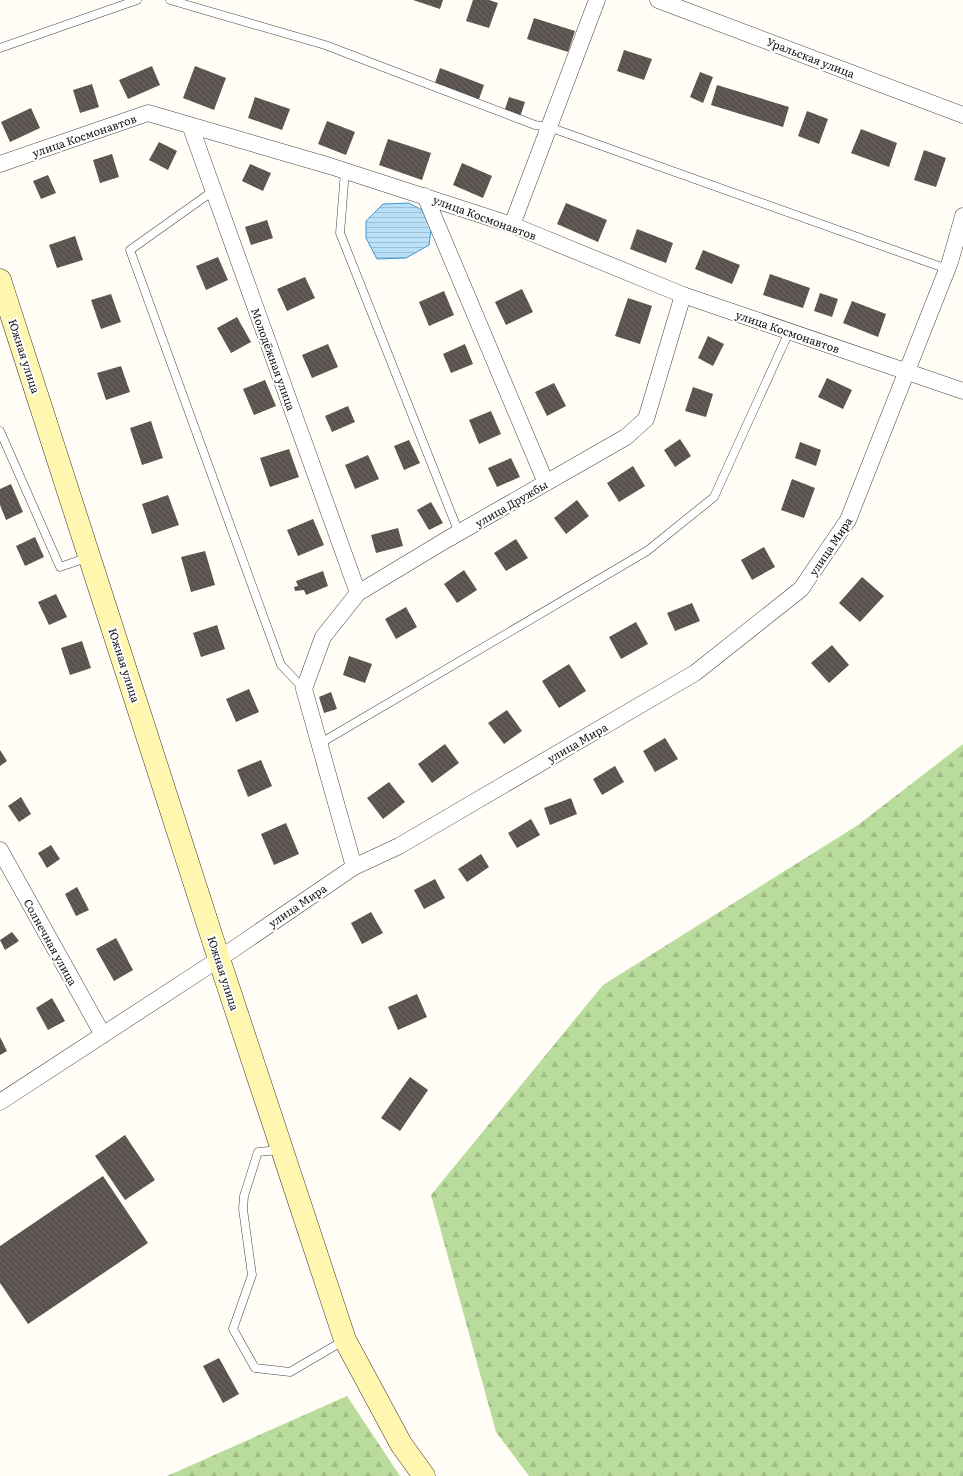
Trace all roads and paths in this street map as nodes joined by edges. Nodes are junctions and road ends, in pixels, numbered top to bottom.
1 (137, 0) edge
2 (170, 0) edge
3 (597, 0) edge
4 (658, 0) edge
5 (0, 48) edge
6 (963, 115) edge
7 (190, 125) junction
8 (549, 127) junction
9 (0, 164) edge
10 (345, 171) junction
11 (213, 191) junction
12 (425, 196) junction
13 (963, 216) edge
14 (512, 225) junction
15 (958, 250) edge
16 (947, 269) junction
17 (0, 280) edge
18 (683, 295) junction
19 (789, 332) junction
20 (906, 372) junction
21 (963, 391) edge
22 (0, 431) edge
23 (546, 483) junction
24 (459, 533) junction
25 (90, 556) junction
26 (358, 593) junction
27 (304, 689) junction
28 (319, 744) junction
29 (0, 850) edge
30 (354, 867) junction
31 (219, 959) junction
32 (103, 1035) junction
33 (0, 1102) edge
34 (283, 1150) junction
35 (345, 1340) junction
36 (424, 1476) edge

1 - 5 lane
2 - 8 lane
3 - 8 street
4 - 6 street, Уральская улица
7 - 9 street, улица Космонавтов
7 - 10 street, улица Космонавтов
7 - 11 street, Молодёжная улица
8 - 14 street
8 - 16 lane
10 - 12 street, улица Космонавтов
10 - 24 lane
11 - 26 street, Молодёжная улица
11 - 27 lane
12 - 14 street, улица Космонавтов
12 - 23 street
13 - 15 street, улица Мира
14 - 18 street, улица Космонавтов
15 - 16 street, улица Мира
16 - 20 street, улица Мира
17 - 25 main road, Южная улица
18 - 19 street, улица Космонавтов
18 - 23 street, улица Дружбы
19 - 20 street, улица Космонавтов
19 - 28 lane
20 - 21 street, улица Космонавтов
20 - 30 street, улица Мира
22 - 25 lane
23 - 24 street, улица Дружбы
24 - 26 street, улица Дружбы
25 - 31 main road, Южная улица
26 - 27 street, улица Дружбы
27 - 28 street
28 - 30 street
29 - 32 street, Солнечная улица
30 - 31 street, улица Мира
31 - 32 street, улица Мира
31 - 34 main road, Южная улица
32 - 33 street, улица Мира
34 - 35 main road, Южная улица
34 - 35 lane
35 - 36 main road, Южная улица

